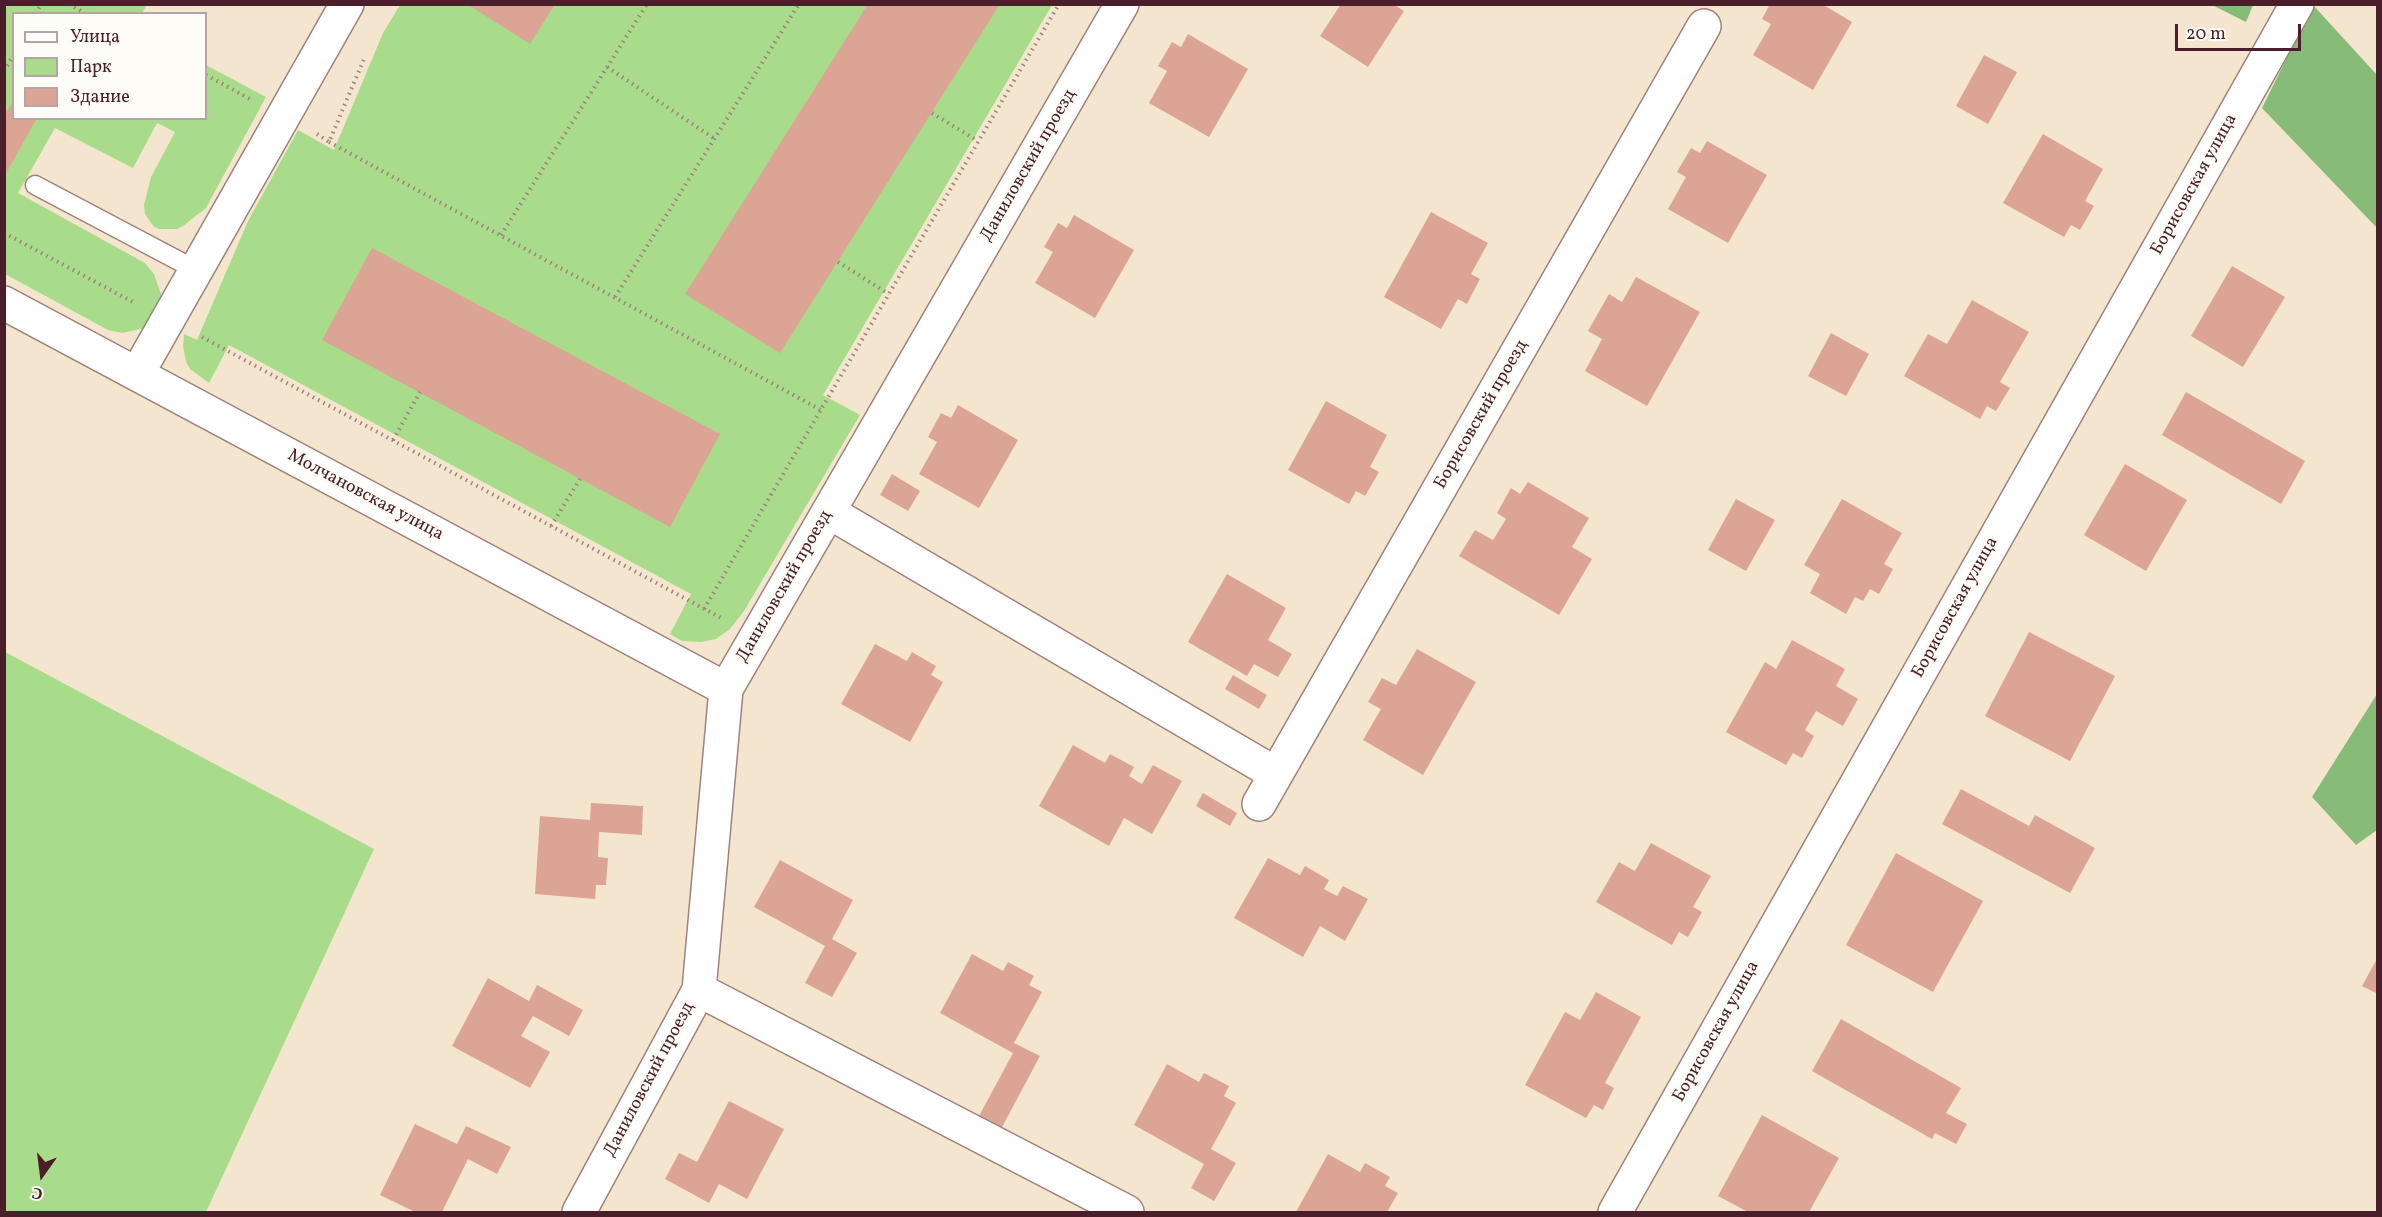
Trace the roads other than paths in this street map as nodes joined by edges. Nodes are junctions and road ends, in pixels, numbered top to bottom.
1 (347, 4) edge
2 (1122, 4) edge
3 (2297, 4) edge
4 (1704, 26) dead end
5 (35, 185) dead end
6 (196, 270) junction
7 (4, 303) edge
8 (137, 374) junction
9 (829, 512) junction
10 (726, 689) junction
11 (1276, 774) junction
12 (1259, 804) dead end
13 (699, 990) junction
14 (579, 1212) edge
15 (1127, 1212) edge
16 (1615, 1212) edge

1 - 6 street
2 - 9 street, Даниловский проезд
3 - 16 street, Борисовская улица
4 - 11 street, Борисовский проезд
5 - 6 lane
6 - 8 street
7 - 8 street, Молчановская улица
8 - 10 street, Молчановская улица
9 - 10 street, Даниловский проезд
9 - 11 street
10 - 13 street, Даниловский проезд
11 - 12 street, Борисовский проезд
13 - 14 street, Даниловский проезд
13 - 15 street

